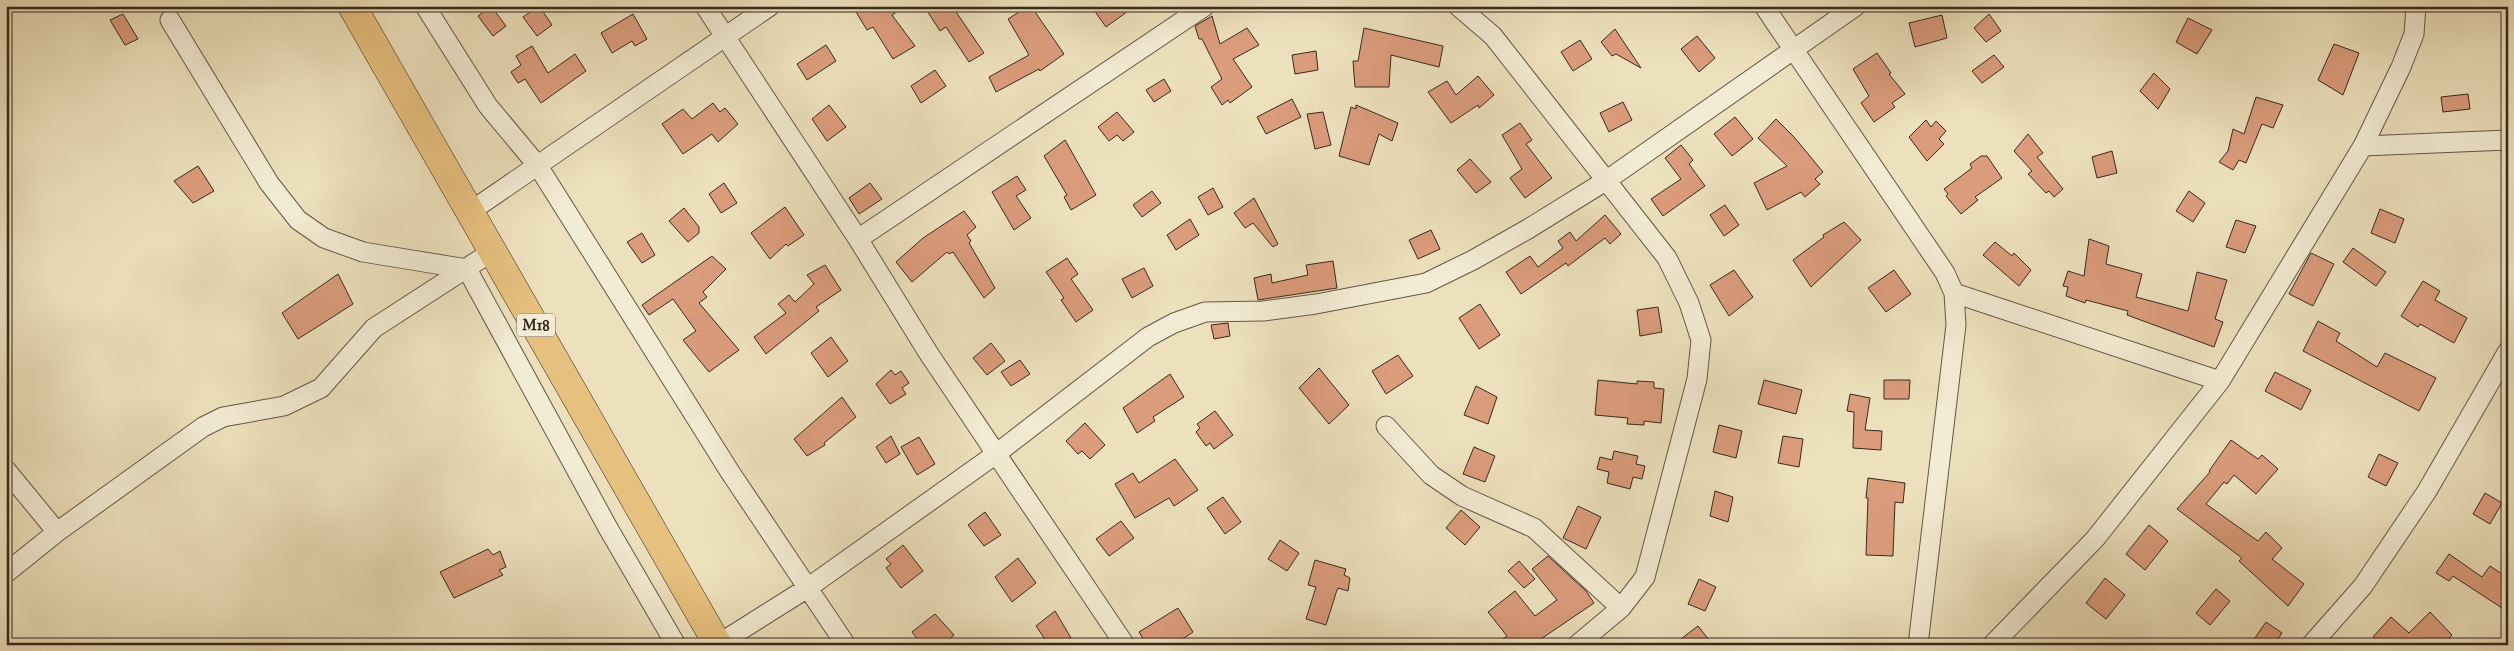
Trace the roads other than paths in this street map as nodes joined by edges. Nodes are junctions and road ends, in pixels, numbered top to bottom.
1 (352, 6) edge
2 (425, 6) edge
3 (705, 6) edge
4 (770, 6) edge
5 (1205, 6) edge
6 (1458, 6) edge
7 (1764, 6) edge
8 (1856, 6) edge
9 (2416, 6) edge
10 (170, 20) dead end
11 (725, 36) junction
12 (1793, 51) junction
13 (2508, 140) edge
14 (2363, 146) junction
15 (538, 166) junction
16 (1607, 180) junction
17 (471, 211) junction
18 (858, 239) junction
19 (493, 251) junction
20 (467, 269) junction
21 (1954, 293) junction
22 (2508, 351) edge
23 (2220, 382) junction
24 (1386, 426) dead end
25 (996, 454) junction
26 (6, 470) edge
27 (56, 532) junction
28 (6, 573) edge
29 (809, 587) junction
30 (1621, 608) junction
31 (676, 645) edge
32 (717, 645) edge
33 (846, 645) edge
34 (1124, 645) edge
35 (1577, 645) edge
36 (1918, 645) edge
37 (1992, 645) edge
38 (2311, 645) edge

1 - 17 main road, M18
2 - 15 street
3 - 11 street
4 - 11 street
5 - 18 street
6 - 16 street
7 - 12 street
8 - 12 street
9 - 14 street
10 - 20 street
11 - 15 street
11 - 18 street
12 - 16 street
12 - 21 street
13 - 14 street
14 - 23 street
15 - 17 street
15 - 29 street
16 - 25 street
16 - 30 street
17 - 19 main road, M18
18 - 25 street
19 - 20 street
19 - 32 main road, M18
20 - 27 street
20 - 31 street
21 - 23 street
21 - 36 street
22 - 38 street
23 - 37 street
24 - 30 street
25 - 29 street
25 - 34 street
26 - 27 street
27 - 28 street
29 - 32 street
29 - 33 street
30 - 35 street

